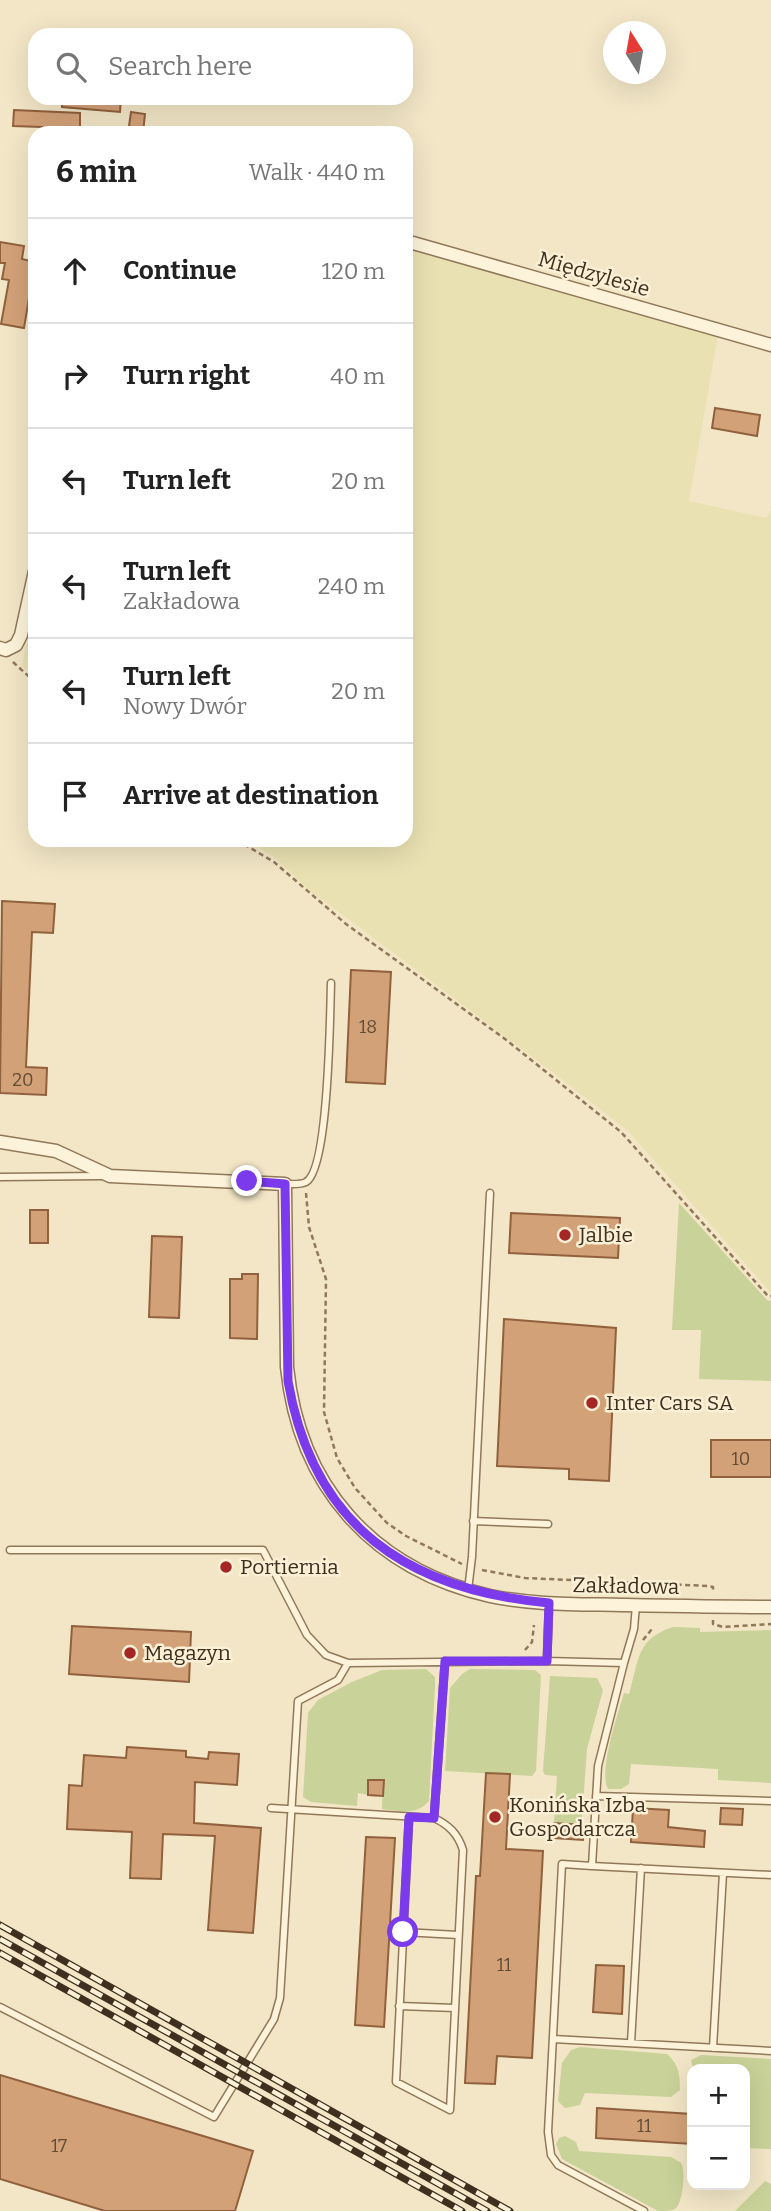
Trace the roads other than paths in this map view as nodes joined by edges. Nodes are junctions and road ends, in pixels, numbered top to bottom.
1 (413, 243) edge
2 (771, 345) edge
3 (28, 603) edge
4 (3, 649) edge
5 (331, 983) dead end
6 (0, 1142) edge
7 (110, 1176) junction
8 (0, 1177) edge
9 (285, 1184) junction
10 (491, 1193) dead end
11 (473, 1521) junction
12 (548, 1524) dead end
13 (10, 1550) dead end
14 (468, 1590) junction
15 (549, 1603) junction
16 (636, 1605) junction
17 (771, 1607) edge
18 (445, 1661) junction
19 (547, 1661) junction
20 (348, 1663) junction
21 (624, 1663) junction
22 (596, 1796) junction
23 (771, 1801) edge
24 (271, 1808) dead end
25 (292, 1809) junction
26 (409, 1817) junction
27 (434, 1818) junction
28 (592, 1866) junction
29 (640, 1868) junction
30 (723, 1873) junction
31 (771, 1875) edge
32 (403, 1932) junction
33 (458, 1935) junction
34 (399, 2006) junction
35 (0, 2007) edge
36 (455, 2008) junction
37 (553, 2039) junction
38 (631, 2043) junction
39 (713, 2048) junction
40 (771, 2051) edge
41 (644, 2211) edge

1 - 2 street, Międzylesie
3 - 4 street
5 - 9 lane
6 - 7 street
7 - 8 lane
7 - 9 street
9 - 14 street, Zakładowa
10 - 11 lane
11 - 12 lane
11 - 14 lane
13 - 20 lane
14 - 15 street, Zakładowa
15 - 16 street, Zakładowa
15 - 19 lane
16 - 17 street, Zakładowa
16 - 21 lane
18 - 19 lane
18 - 20 lane
18 - 27 lane
19 - 21 lane
20 - 25 lane
21 - 22 lane
22 - 23 lane
22 - 28 lane
24 - 25 lane
25 - 26 lane
25 - 35 lane
26 - 27 lane
26 - 32 lane
27 - 33 lane
28 - 29 lane
28 - 37 lane
29 - 30 lane
29 - 38 lane
30 - 31 lane
30 - 39 lane
32 - 33 lane
32 - 34 lane
33 - 36 lane
34 - 36 lane
34 - 36 lane
37 - 38 lane
37 - 41 lane
38 - 39 lane
39 - 40 lane

